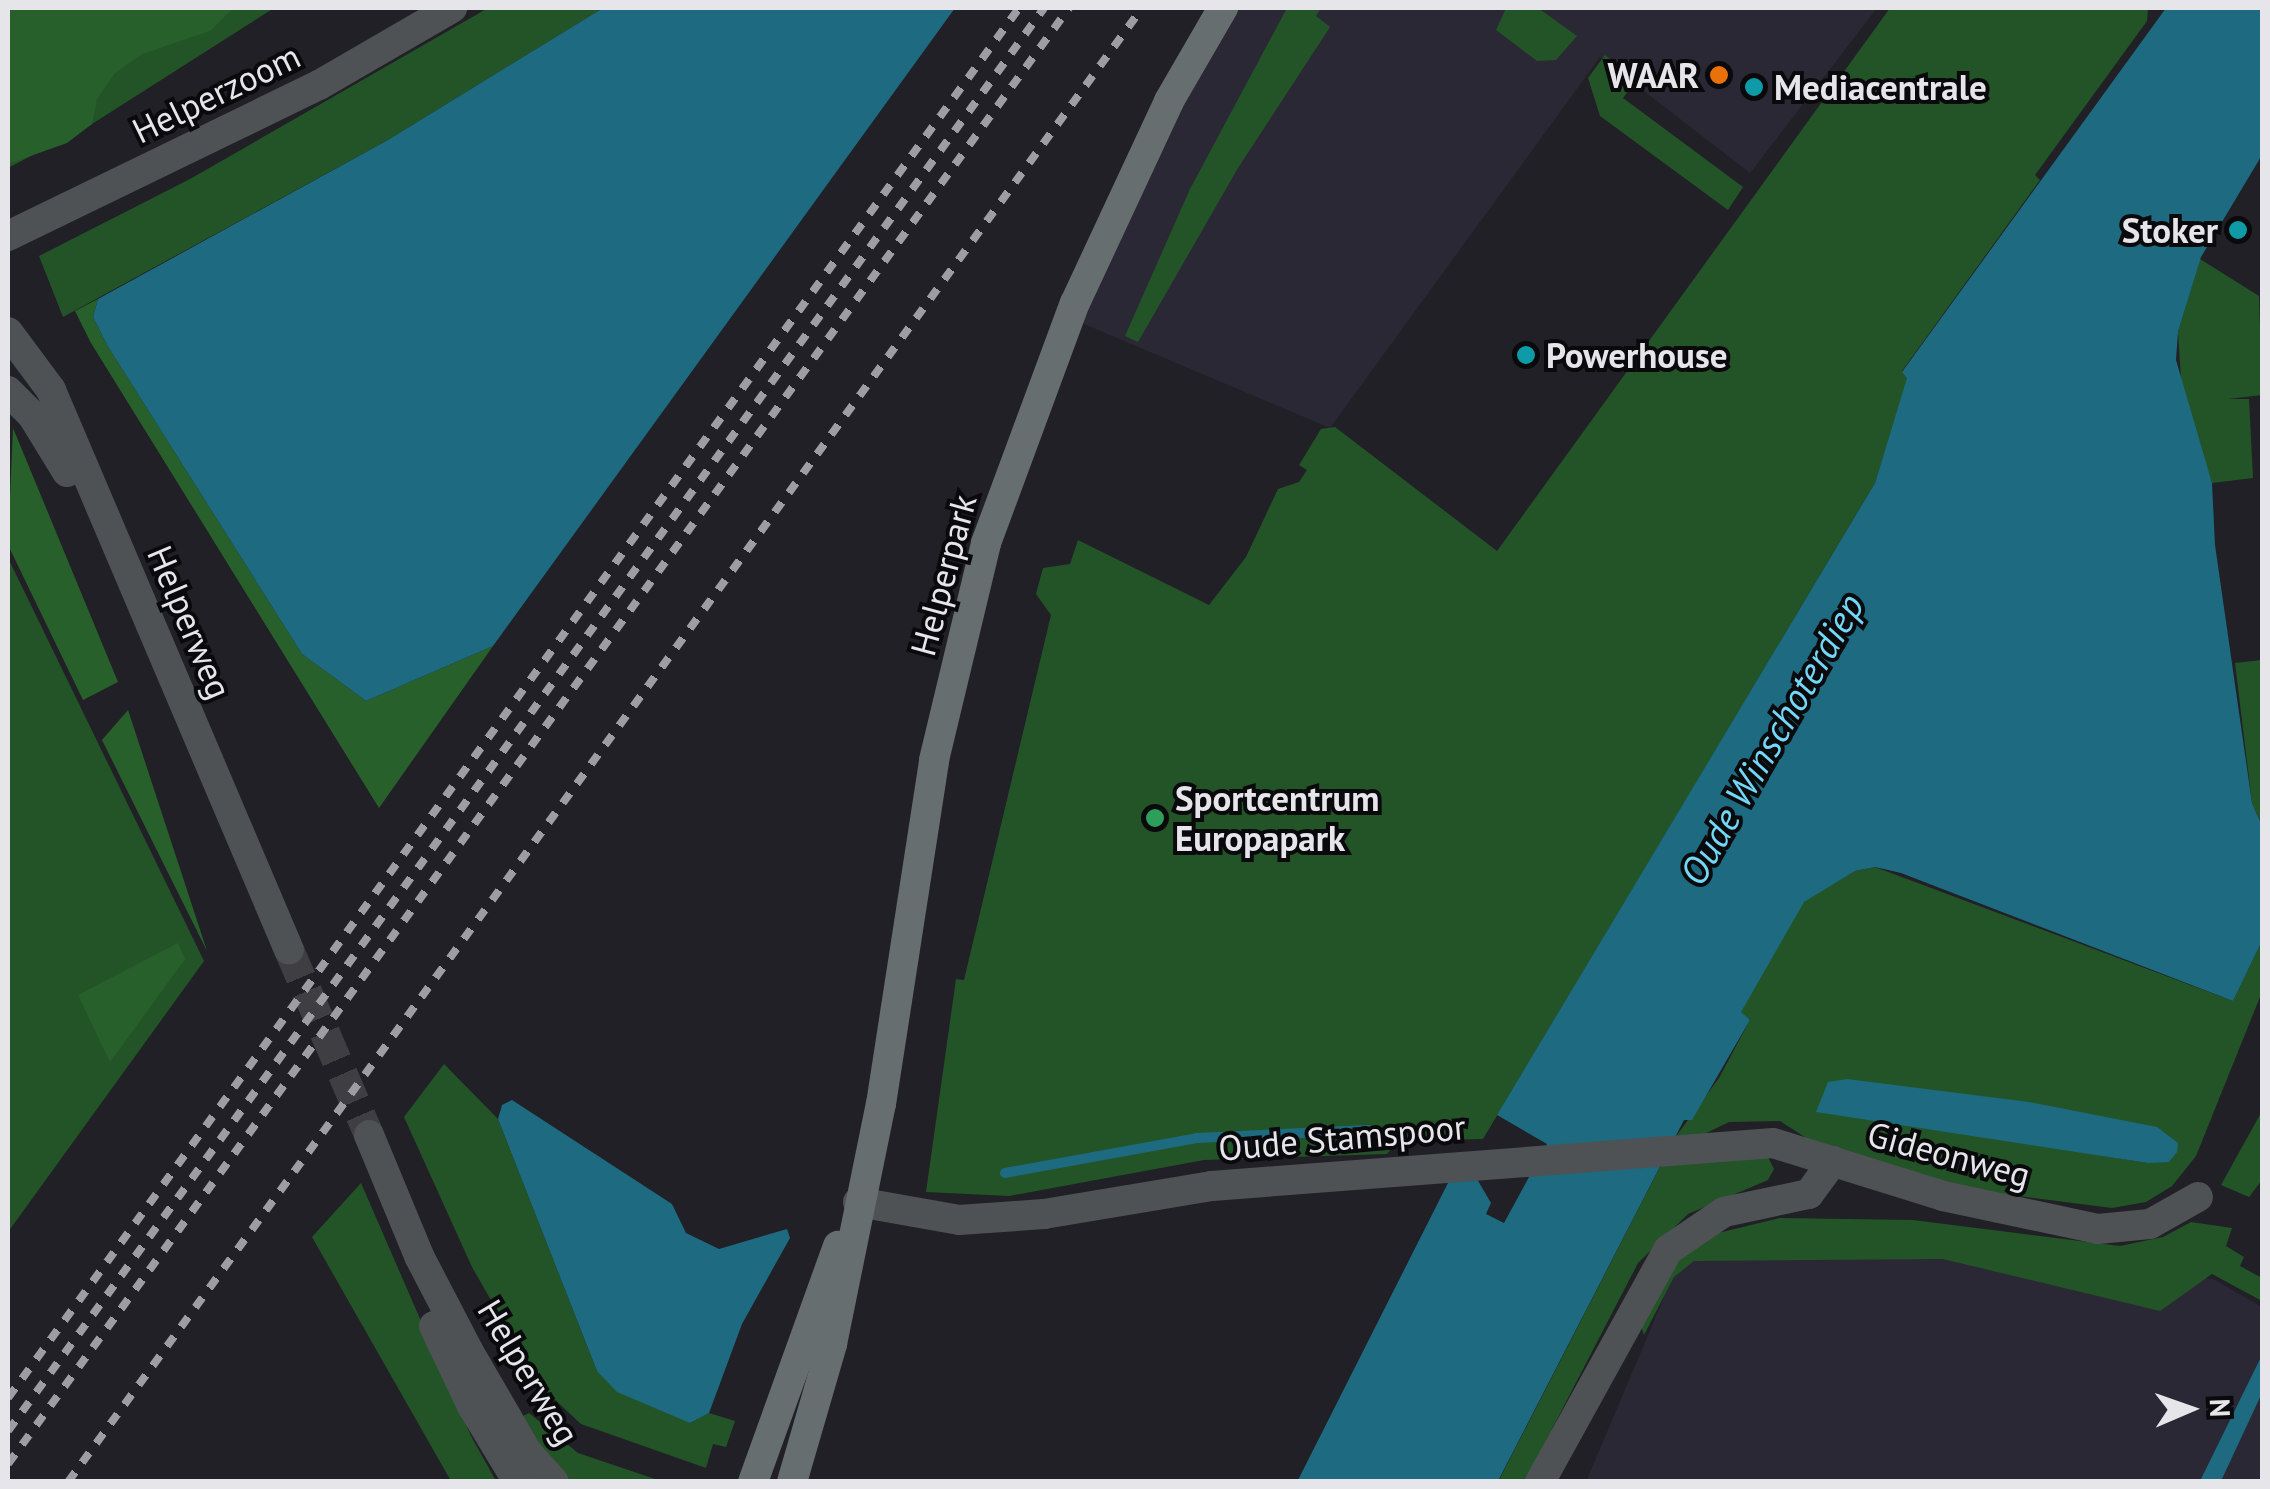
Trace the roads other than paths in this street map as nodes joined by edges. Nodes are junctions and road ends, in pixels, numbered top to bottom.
1 (452, 8) edge
2 (1223, 8) edge
3 (8, 236) edge
4 (8, 332) edge
5 (8, 391) edge
6 (1833, 1161) junction
7 (2198, 1197) dead end
8 (858, 1202) junction
9 (518, 1482) edge
10 (554, 1482) edge
11 (753, 1482) edge
12 (792, 1482) edge
13 (1540, 1482) edge

1 - 3 street, Helperzoom
2 - 8 main road, Helperpark
4 - 5 street, Helperweg
6 - 7 street, Gideonweg
6 - 8 street, Oude Stamspoor
6 - 13 street, Gideonweg
8 - 11 main road
8 - 12 main road
9 - 10 street, Helperweg

